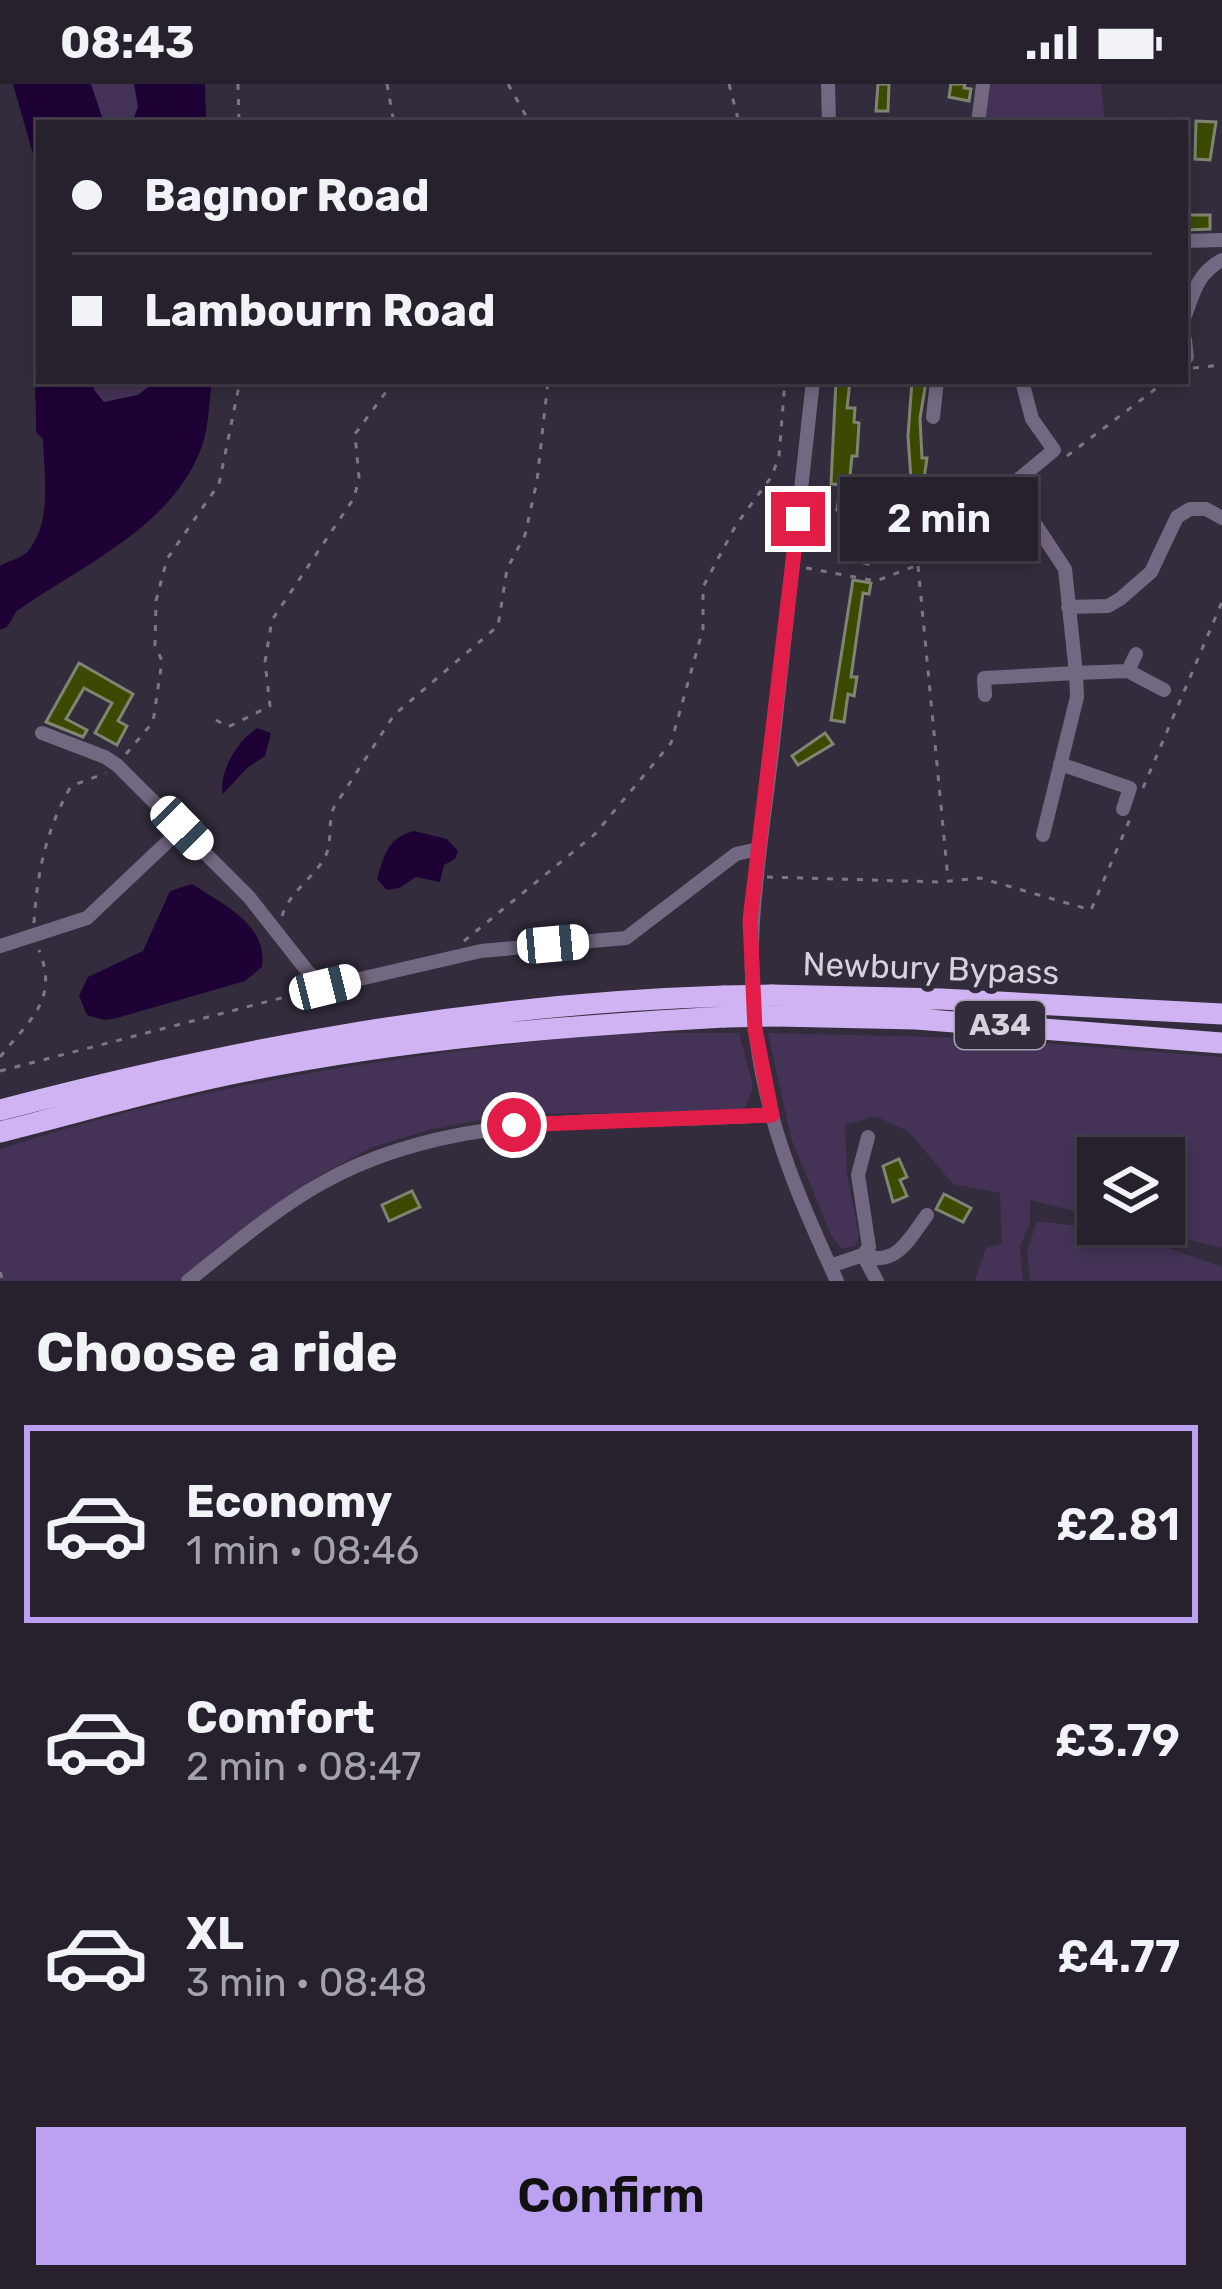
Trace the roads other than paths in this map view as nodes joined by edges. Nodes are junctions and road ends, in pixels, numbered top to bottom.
1 (828, 84) edge
2 (983, 84) edge
3 (829, 120) edge
4 (978, 120) edge
5 (1222, 240) edge
6 (1188, 241) edge
7 (1222, 260) edge
8 (1188, 308) edge
9 (813, 384) edge
10 (937, 384) edge
11 (1023, 384) edge
12 (933, 417) dead end
13 (1222, 518) edge
14 (1068, 607) junction
15 (1136, 654) dead end
16 (1128, 671) junction
17 (1076, 673) junction
18 (1163, 691) dead end
19 (985, 695) dead end
20 (42, 734) dead end
21 (1060, 764) junction
22 (1123, 809) dead end
23 (182, 828) junction
24 (1043, 835) dead end
25 (758, 849) junction
26 (0, 946) edge
27 (724, 1006) junction
28 (774, 1006) junction
29 (1222, 1010) edge
30 (1222, 1043) edge
31 (0, 1110) edge
32 (772, 1115) junction
33 (0, 1132) edge
34 (868, 1137) dead end
35 (927, 1215) dead end
36 (863, 1255) junction
37 (834, 1274) edge
38 (188, 1281) edge
39 (877, 1281) edge

1 - 3 street
2 - 4 street
5 - 6 street
7 - 8 street
9 - 25 street
10 - 12 street
11 - 14 street
13 - 14 street
14 - 17 street
15 - 16 street
16 - 17 street
16 - 18 street
17 - 19 street
17 - 21 street
20 - 23 street
21 - 22 street
21 - 24 street
23 - 25 street
23 - 26 street
25 - 32 street
27 - 28 highway, Newbury Bypass / A34, bridge
27 - 31 highway, Newbury Bypass / A34
27 - 33 highway, Newbury Bypass / A34
28 - 29 highway, Newbury Bypass / A34
28 - 30 highway, Newbury Bypass / A34
32 - 37 street
32 - 38 street
34 - 36 street
35 - 36 street
36 - 37 street
36 - 39 street

